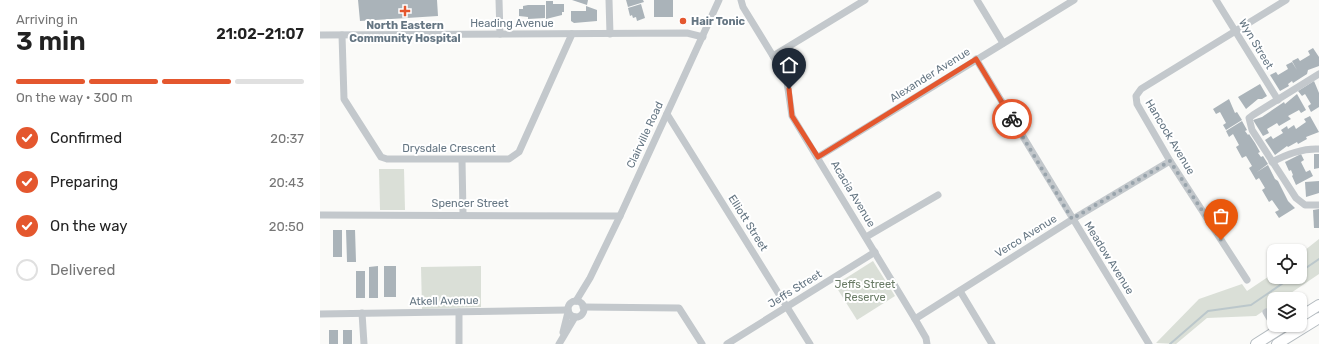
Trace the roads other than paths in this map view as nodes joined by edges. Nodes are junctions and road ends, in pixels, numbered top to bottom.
1 (499, 0) edge
2 (609, 0) edge
3 (719, 0) edge
4 (741, 0) edge
5 (977, 0) edge
6 (1074, 0) edge
7 (1216, 0) edge
8 (1286, 0) edge
9 (861, 1) edge
10 (1236, 31) junction
11 (500, 34) junction
12 (572, 34) junction
13 (610, 34) junction
14 (320, 35) edge
15 (342, 35) junction
16 (703, 37) junction
17 (1003, 43) junction
18 (773, 56) junction
19 (976, 59) junction
20 (1319, 75) edge
21 (1278, 100) junction
22 (667, 114) junction
23 (1319, 149) edge
24 (818, 157) junction
25 (462, 160) junction
26 (1170, 161) junction
27 (1272, 162) junction
28 (938, 194) dead end
29 (1319, 205) edge
30 (463, 214) junction
31 (320, 215) edge
32 (620, 216) junction
33 (1072, 219) junction
34 (866, 237) junction
35 (875, 252) junction
36 (590, 278) junction
37 (1247, 280) dead end
38 (960, 291) junction
39 (576, 301) junction
40 (1319, 305) edge
41 (583, 306) junction
42 (787, 307) junction
43 (568, 311) junction
44 (459, 312) junction
45 (362, 313) junction
46 (1307, 313) edge
47 (320, 314) edge
48 (575, 317) junction
49 (1319, 318) edge
50 (916, 319) junction
51 (1275, 332) edge
52 (1279, 332) edge
53 (1292, 335) junction
54 (926, 341) edge
55 (560, 343) edge
56 (364, 344) edge
57 (459, 344) edge
58 (702, 344) edge
59 (727, 344) edge
60 (810, 344) edge
61 (992, 344) edge
62 (1149, 344) edge
63 (1256, 344) edge
64 (1277, 344) edge

1 - 11 street
2 - 13 street
3 - 16 street, Clairville Road
4 - 18 street, Acacia Avenue
5 - 17 street
6 - 17 street, Alexander Avenue
7 - 10 street, Wyn Street
8 - 10 street, Hancock Avenue
9 - 18 street
10 - 21 street, Wyn Street
10 - 26 street, Hancock Avenue
11 - 12 street, Heading Avenue
11 - 15 street, Heading Avenue
12 - 13 street, Heading Avenue
12 - 25 street, Drysdale Crescent
13 - 16 street, Heading Avenue
14 - 15 street, Heading Avenue
15 - 25 street, Drysdale Crescent
16 - 22 street, Clairville Road
17 - 19 street, Alexander Avenue
18 - 24 street, Acacia Avenue
19 - 24 street, Alexander Avenue
19 - 33 street, Meadow Avenue
20 - 21 street
21 - 27 street
22 - 32 street, Clairville Road
22 - 42 street, Elliott Street
23 - 27 street
24 - 34 street, Acacia Avenue
25 - 30 street
26 - 33 street, Verco Avenue
26 - 37 street, Hancock Avenue
27 - 29 street
28 - 34 street
30 - 31 street, Spencer Street
30 - 32 street, Spencer Street
32 - 36 street, Clairville Road
33 - 38 street, Verco Avenue
33 - 62 street, Meadow Avenue
34 - 35 street, Acacia Avenue
35 - 42 street, Jeffs Street
35 - 50 street, Acacia Avenue
36 - 39 street, Clairville Road
36 - 41 street, Clairville Road
38 - 50 street, Verco Avenue
38 - 61 street
39 - 41 street
39 - 43 street
40 - 46 main road
41 - 48 street
41 - 58 street
42 - 59 street, Jeffs Street
42 - 60 street, Elliott Street
43 - 44 street, Atkell Avenue
43 - 48 street
43 - 55 street
44 - 45 street, Atkell Avenue
44 - 57 street
45 - 47 street, Atkell Avenue
45 - 56 street
48 - 55 street
49 - 53 main road
50 - 54 street, Acacia Avenue
51 - 63 main road
52 - 53 main road
53 - 64 main road

